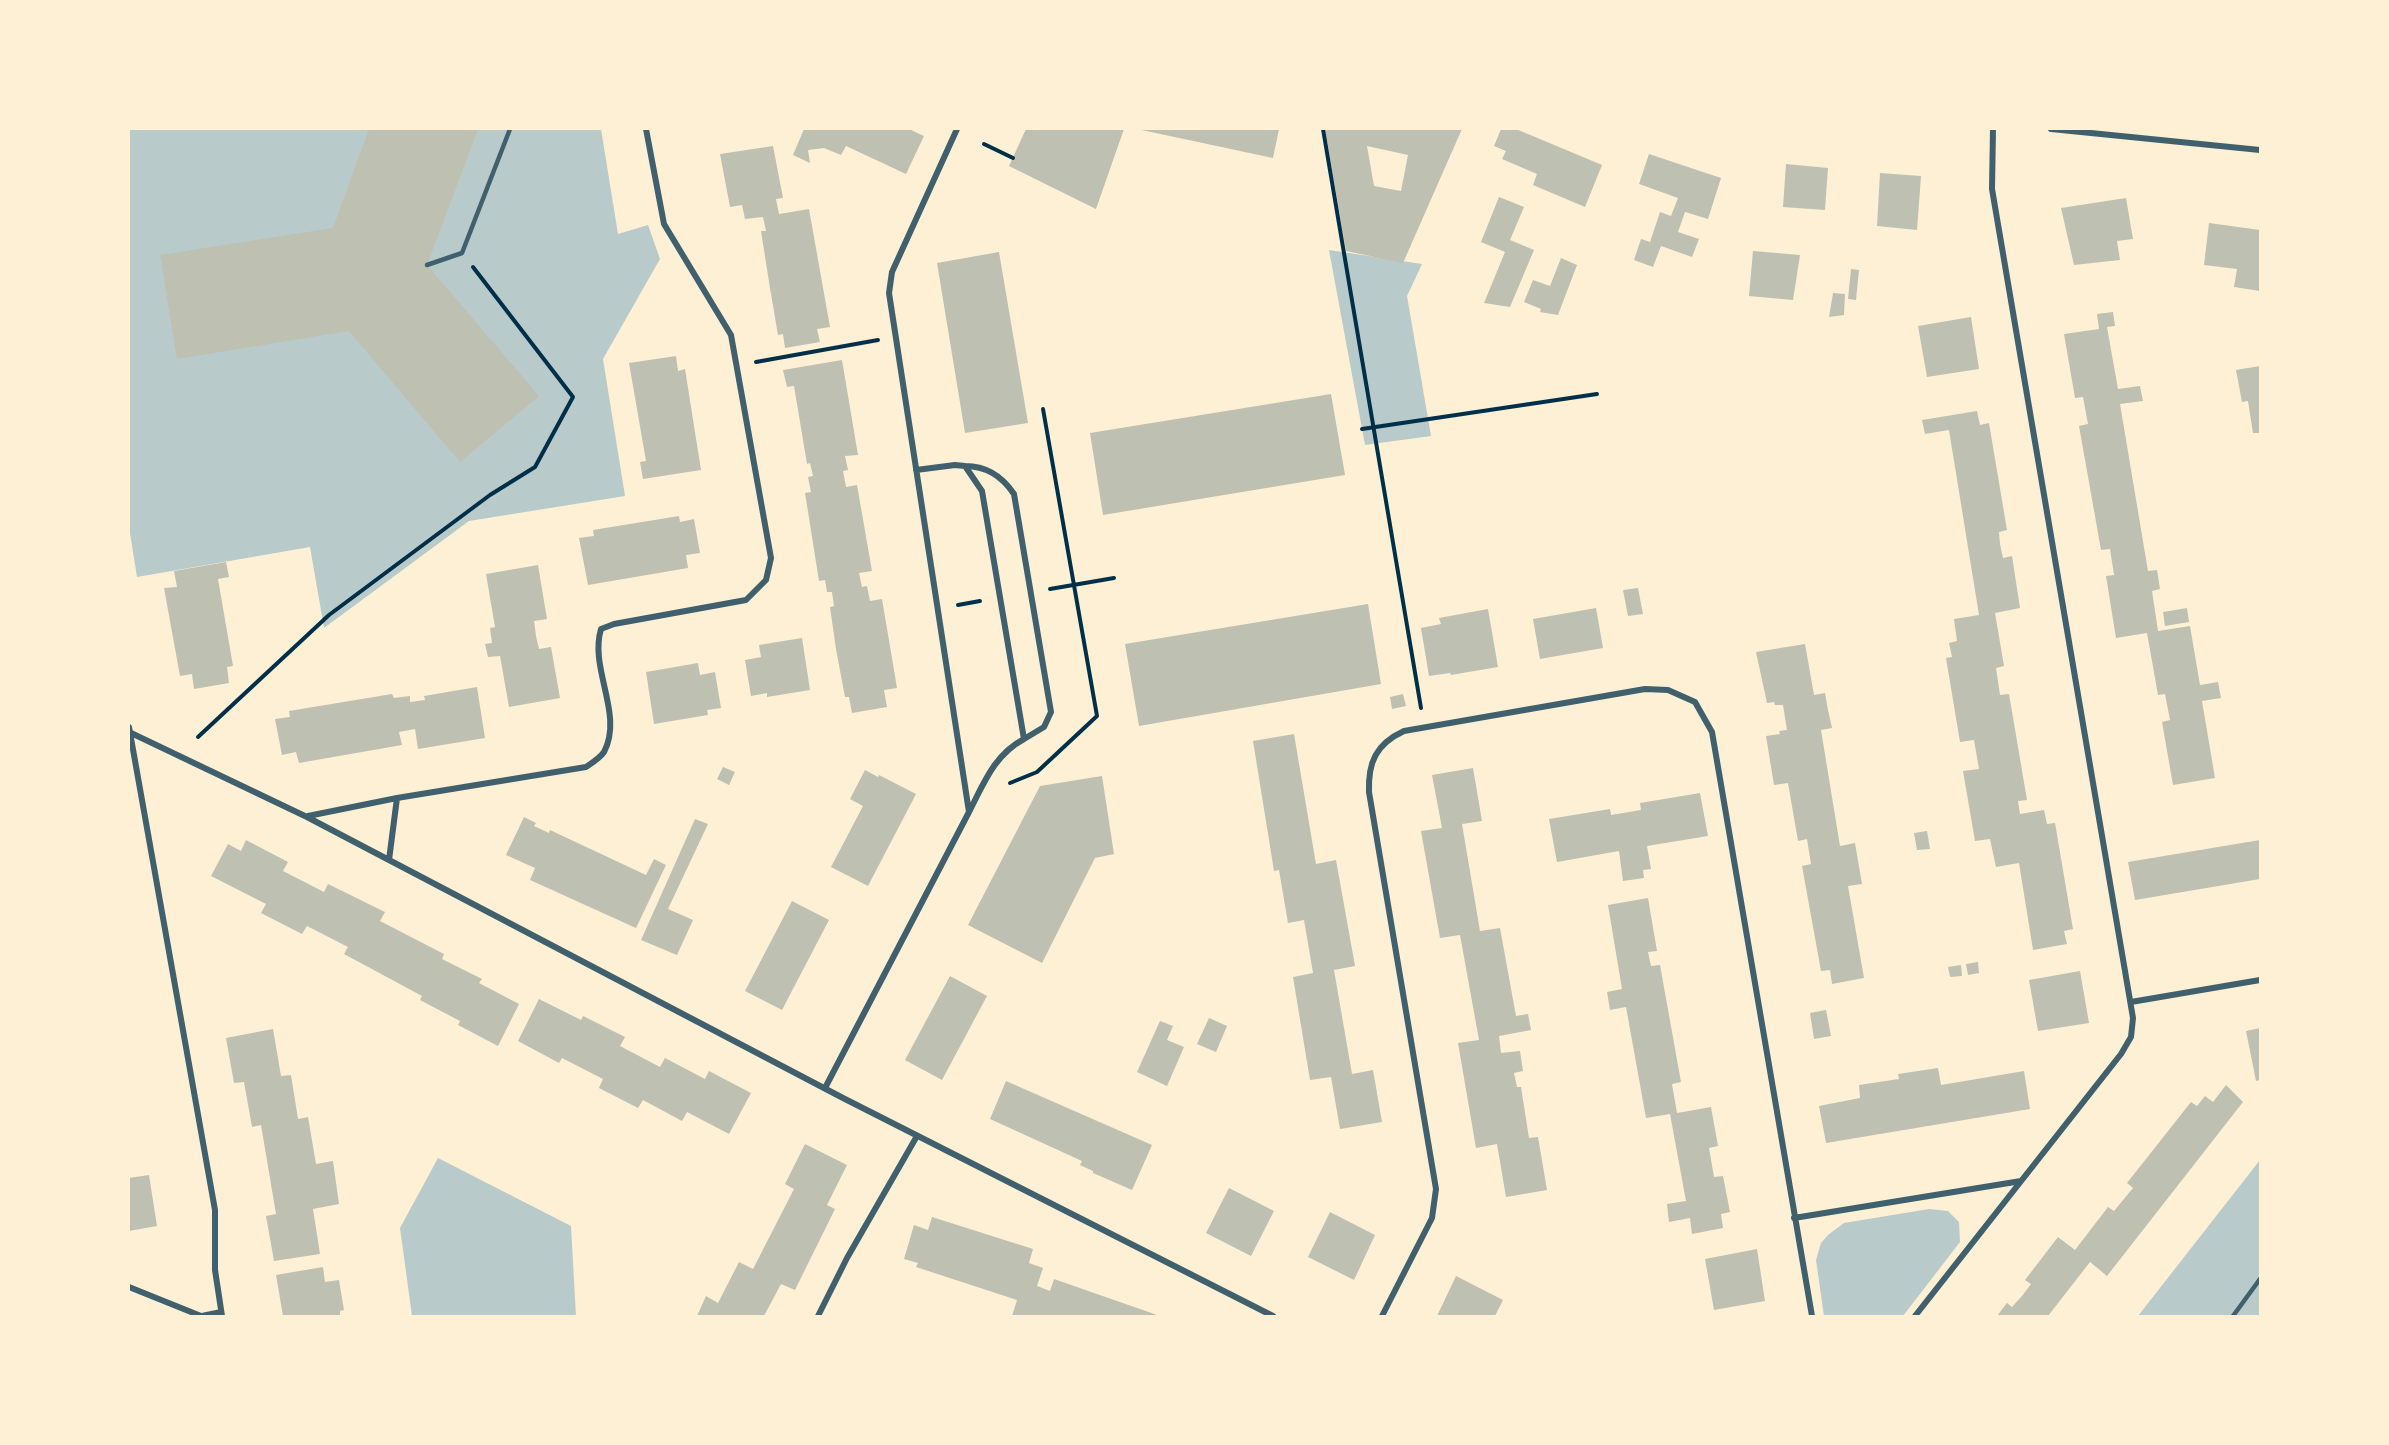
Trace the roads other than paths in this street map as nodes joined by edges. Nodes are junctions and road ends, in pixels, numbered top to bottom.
1 (510, 129) edge
2 (646, 129) edge
3 (957, 129) edge
4 (1993, 129) edge
5 (2051, 129) edge
6 (2260, 150) edge
7 (427, 265) dead end
8 (965, 466) junction
9 (916, 470) junction
10 (129, 730) edge
11 (1024, 740) junction
12 (397, 798) junction
13 (969, 812) junction
14 (307, 816) junction
15 (389, 860) junction
16 (2260, 980) edge
17 (2131, 1002) junction
18 (825, 1088) junction
19 (917, 1136) junction
20 (2021, 1181) junction
21 (1794, 1218) junction
22 (2260, 1279) edge
23 (129, 1287) edge
24 (222, 1314) edge
25 (201, 1316) edge
26 (818, 1316) edge
27 (1273, 1316) edge
28 (1382, 1316) edge
29 (1812, 1316) edge
30 (1915, 1316) edge
31 (2233, 1316) edge

1 - 7 lane
2 - 12 street
3 - 9 street
4 - 17 street
5 - 6 street
8 - 9 street
8 - 11 street
8 - 11 street
9 - 13 street
10 - 14 street
10 - 24 street
11 - 13 street
12 - 14 street
12 - 15 street
13 - 18 street
14 - 15 street
15 - 18 street
16 - 17 street
17 - 20 street
18 - 19 street
19 - 26 street
19 - 27 street
20 - 21 street
20 - 30 street
21 - 28 street
21 - 29 street
22 - 31 lane
23 - 25 street
24 - 25 street

